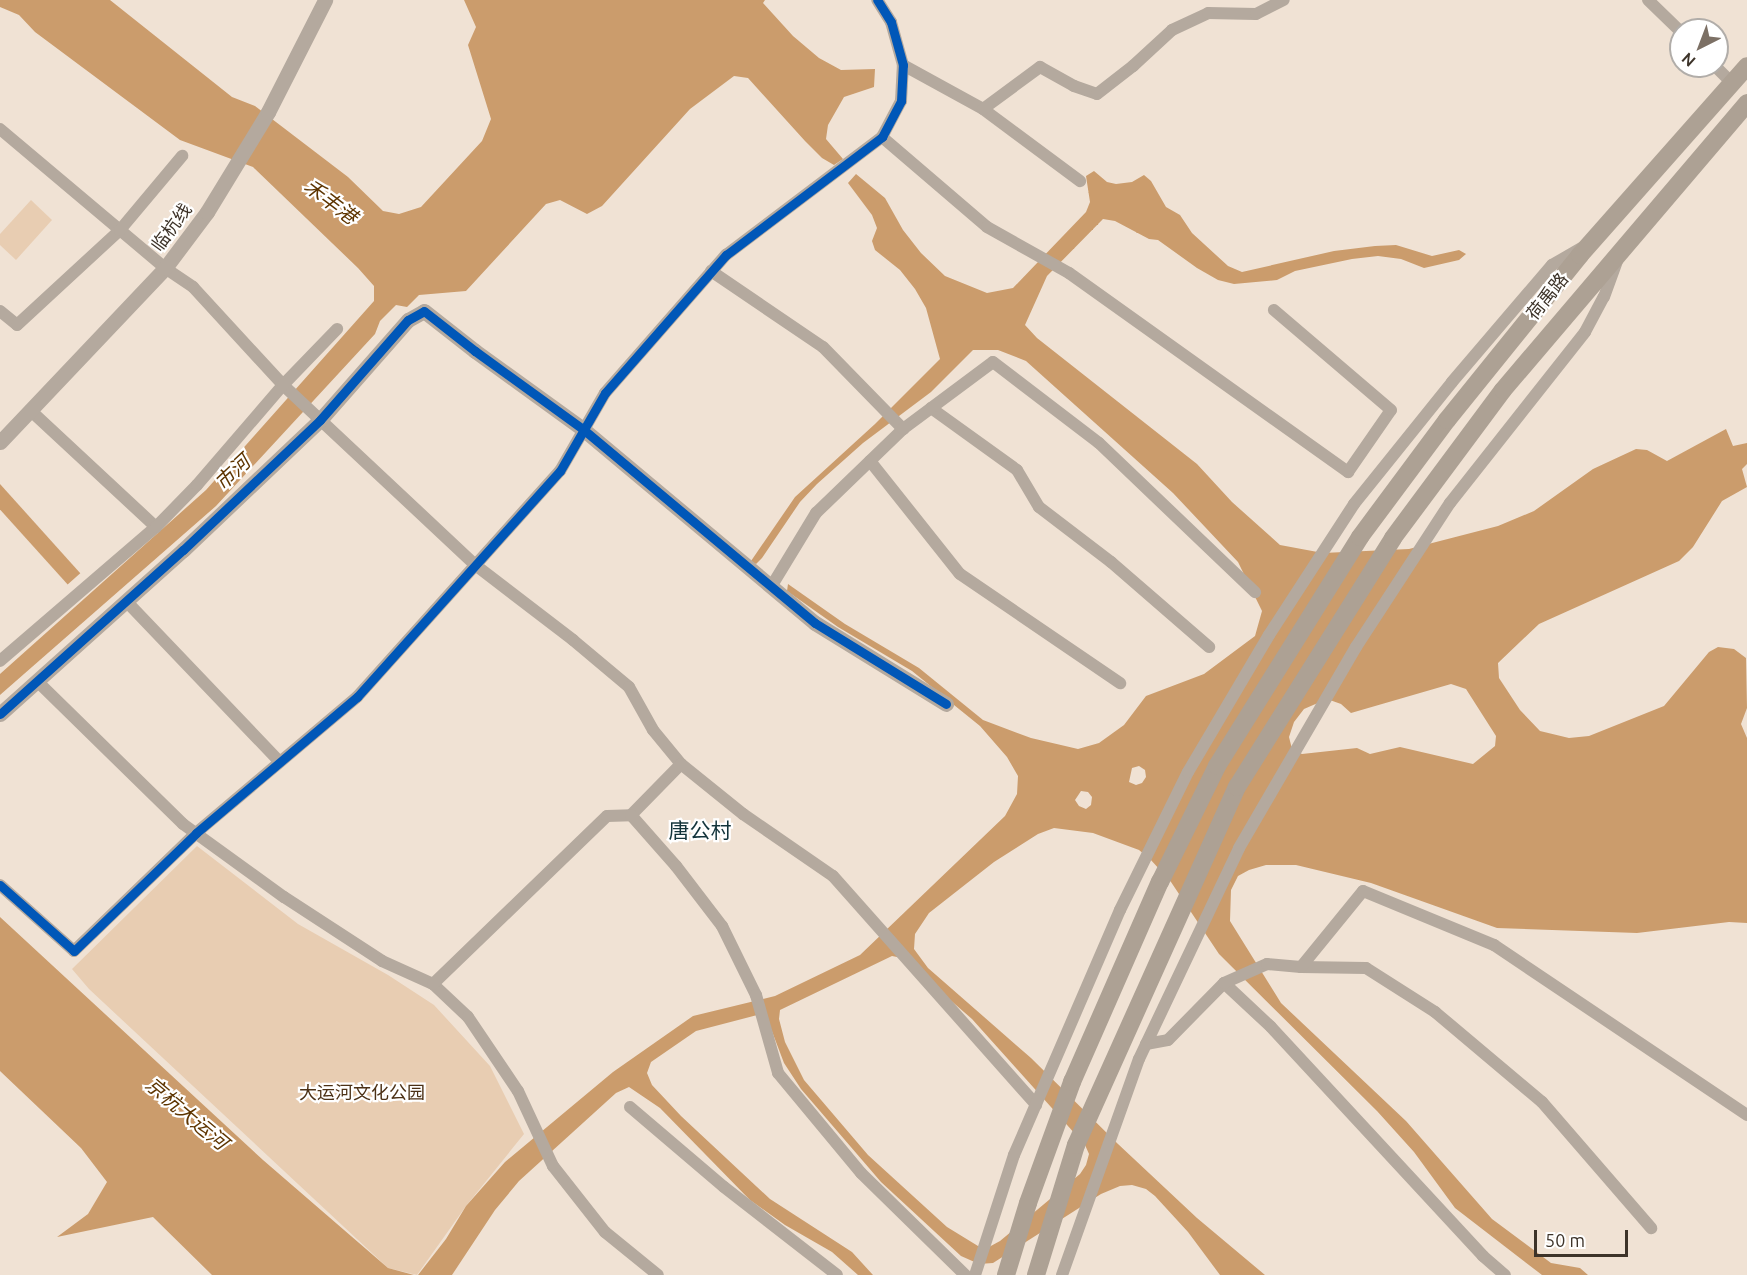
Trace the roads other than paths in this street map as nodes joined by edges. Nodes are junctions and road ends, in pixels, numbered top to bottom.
1 (325, 0) edge
2 (877, 0) edge
3 (1284, 0) edge
4 (1648, 0) edge
5 (1669, 20) edge
6 (903, 65) junction
7 (1747, 66) edge
8 (1727, 78) edge
9 (1732, 83) junction
10 (1747, 103) edge
11 (983, 109) junction
12 (0, 129) edge
13 (882, 137) junction
14 (183, 156) dead end
15 (1080, 181) dead end
16 (120, 230) junction
17 (1592, 241) junction
18 (1621, 250) junction
19 (165, 268) junction
20 (711, 272) junction
21 (1274, 310) dead end
22 (0, 311) edge
23 (337, 329) dead end
24 (284, 386) junction
25 (931, 408) junction
26 (30, 410) junction
27 (320, 420) junction
28 (903, 429) junction
29 (584, 430) junction
30 (0, 442) edge
31 (870, 461) junction
32 (156, 527) junction
33 (474, 564) junction
34 (771, 587) junction
35 (1255, 592) dead end
36 (127, 602) junction
37 (1209, 647) dead end
38 (2, 655) edge
39 (38, 682) junction
40 (1120, 682) dead end
41 (946, 704) dead end
42 (0, 714) edge
43 (280, 762) junction
44 (681, 764) junction
45 (631, 815) junction
46 (196, 833) junction
47 (0, 885) edge
48 (1301, 967) junction
49 (1224, 983) junction
50 (433, 984) junction
51 (1146, 1044) junction
52 (1038, 1100) junction
53 (630, 1107) dead end
54 (1747, 1115) edge
55 (1651, 1228) dead end
56 (658, 1275) edge
57 (837, 1275) edge
58 (965, 1275) edge
59 (975, 1275) edge
60 (1006, 1275) edge
61 (1036, 1275) edge
62 (1062, 1275) edge
63 (1505, 1275) edge

1 - 19 street, 临杭线
2 - 6 street
3 - 11 street
4 - 5 street
6 - 11 street
6 - 13 street
7 - 9 main road, 荷禹路
8 - 9 street
9 - 17 main road, 荷禹路
10 - 18 main road, 荷禹路
11 - 15 street
12 - 16 street
13 - 20 street
13 - 21 street
14 - 16 street
16 - 19 street
16 - 22 street
17 - 52 street
17 - 60 main road, 荷禹路
18 - 51 street
18 - 61 main road, 荷禹路
19 - 24 street
19 - 26 street, 临杭线
20 - 28 street
20 - 29 street
23 - 24 street
24 - 27 street
24 - 32 street
25 - 28 street
25 - 35 street
25 - 37 street
26 - 30 street, 临杭线
26 - 32 street
27 - 29 street
27 - 33 street
27 - 36 street
28 - 31 street
29 - 33 street
29 - 34 street
31 - 34 street
31 - 40 street
32 - 38 street
33 - 43 street
33 - 44 street
34 - 41 street
36 - 39 street
36 - 43 street
39 - 42 street
39 - 46 street
43 - 46 street
44 - 45 street
44 - 52 street
45 - 50 street
45 - 58 street
46 - 47 street
46 - 50 street
48 - 49 street
48 - 54 street
48 - 55 street
49 - 51 street
49 - 63 street
50 - 56 street
51 - 62 street
52 - 59 street
53 - 57 street

